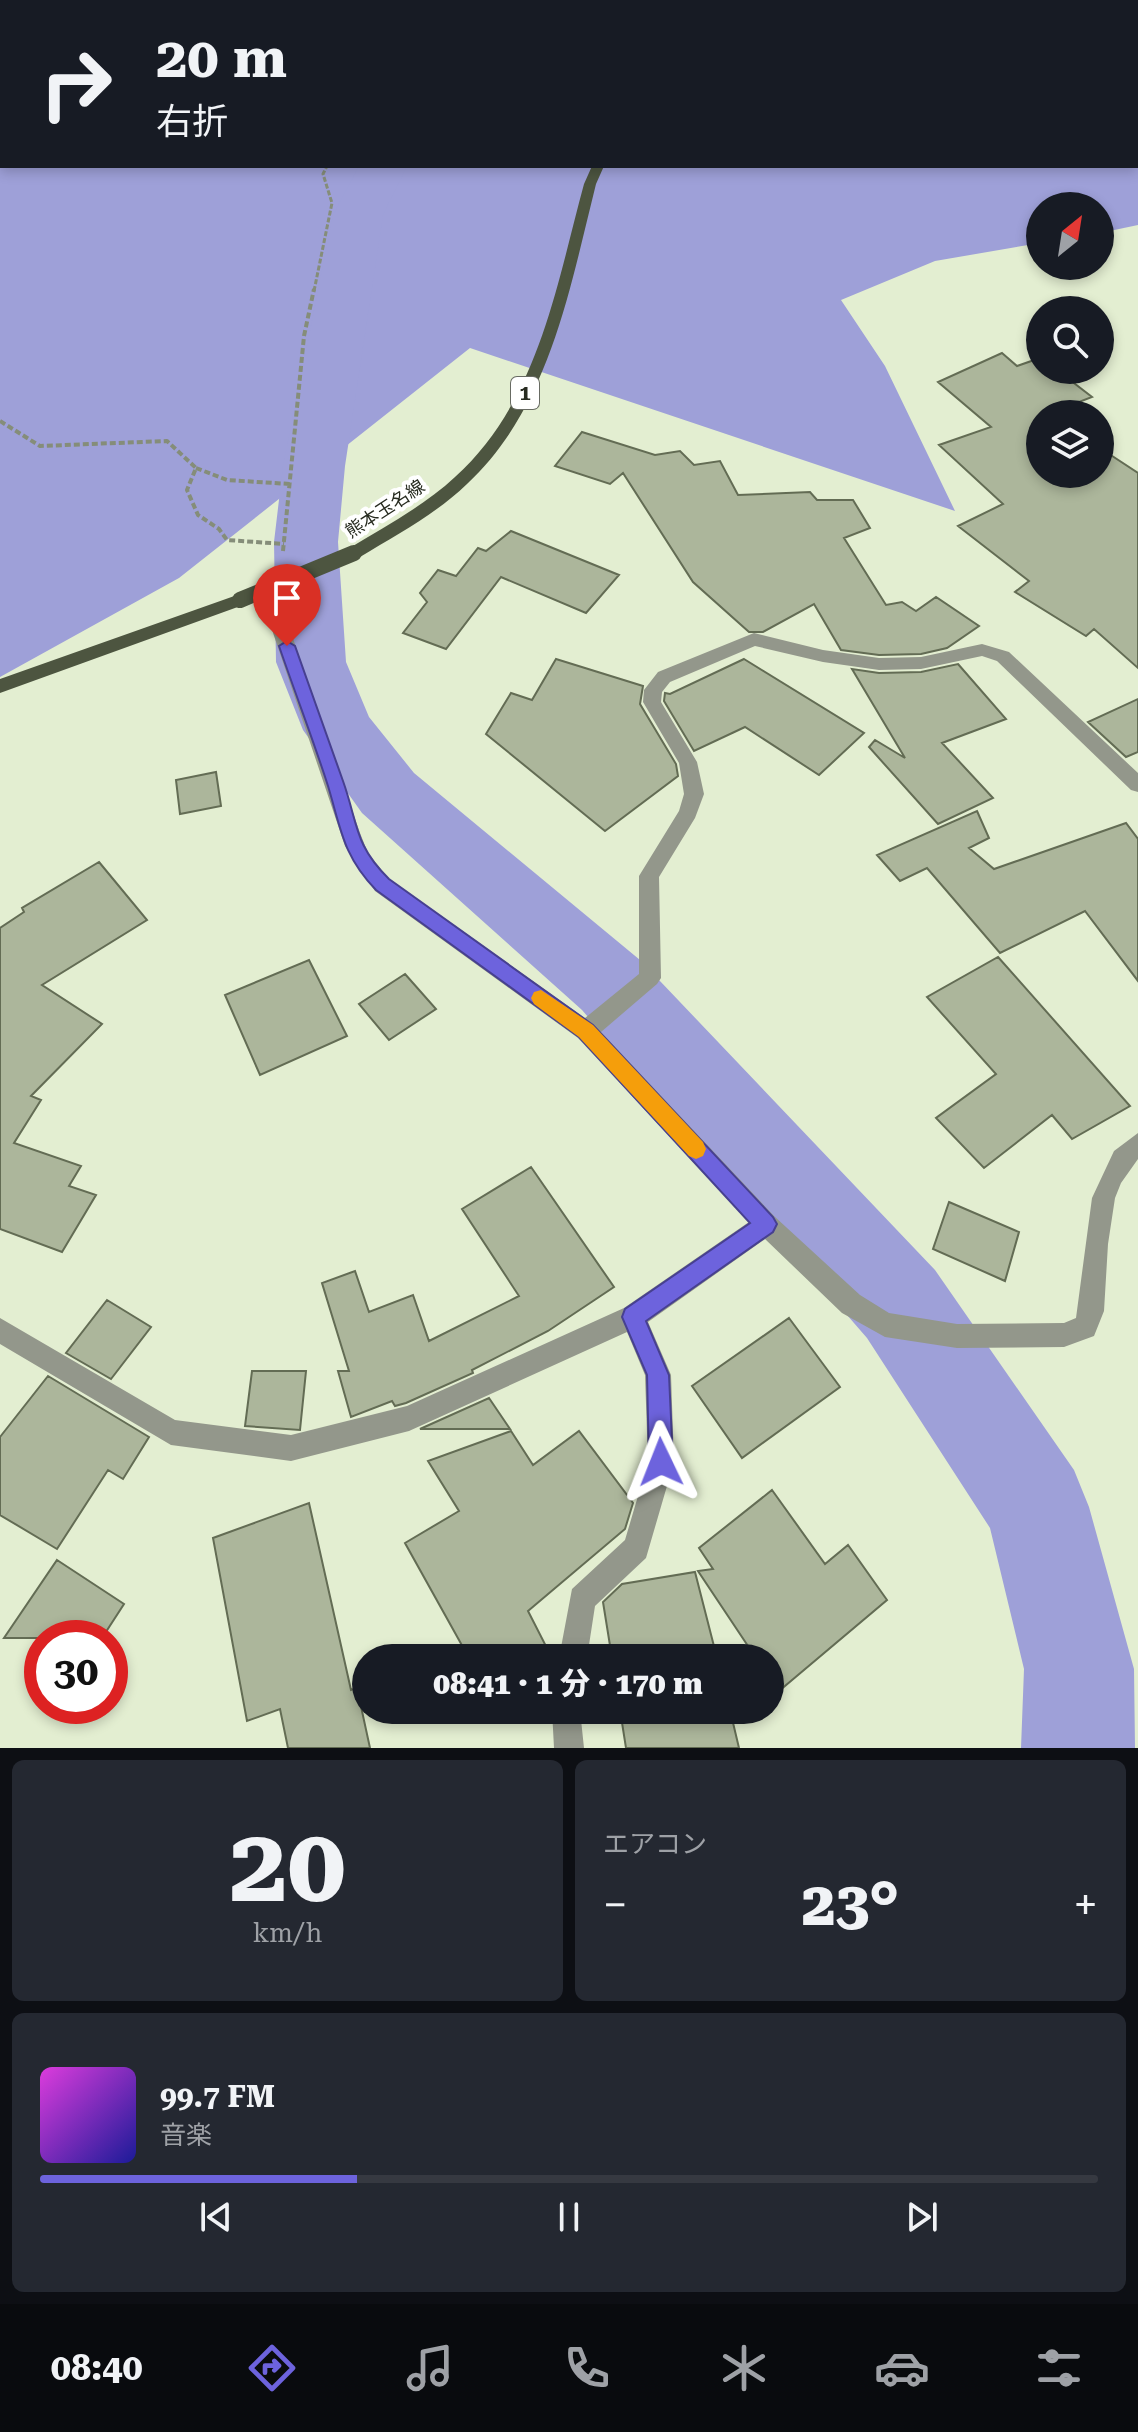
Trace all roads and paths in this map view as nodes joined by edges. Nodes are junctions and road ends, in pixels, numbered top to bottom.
1 (326, 168) edge
2 (597, 168) edge
3 (0, 421) edge
4 (196, 468) junction
5 (290, 484) junction
6 (284, 544) junction
7 (283, 559) dead end
8 (277, 618) dead end
9 (0, 686) edge
10 (1138, 785) edge
11 (594, 1024) junction
12 (1138, 1144) edge
13 (766, 1224) junction
14 (633, 1317) junction
15 (0, 1330) edge
16 (575, 1644) edge
17 (567, 1724) edge
18 (569, 1748) edge

1 - 5 path
2 - 9 main road, 熊本玉名線 / 1, bridge
3 - 4 path
4 - 5 path
4 - 6 path
5 - 6 path
6 - 7 path
8 - 11 street
10 - 11 street
11 - 13 street
12 - 13 street
13 - 14 street
14 - 15 street
14 - 16 street
17 - 18 street

